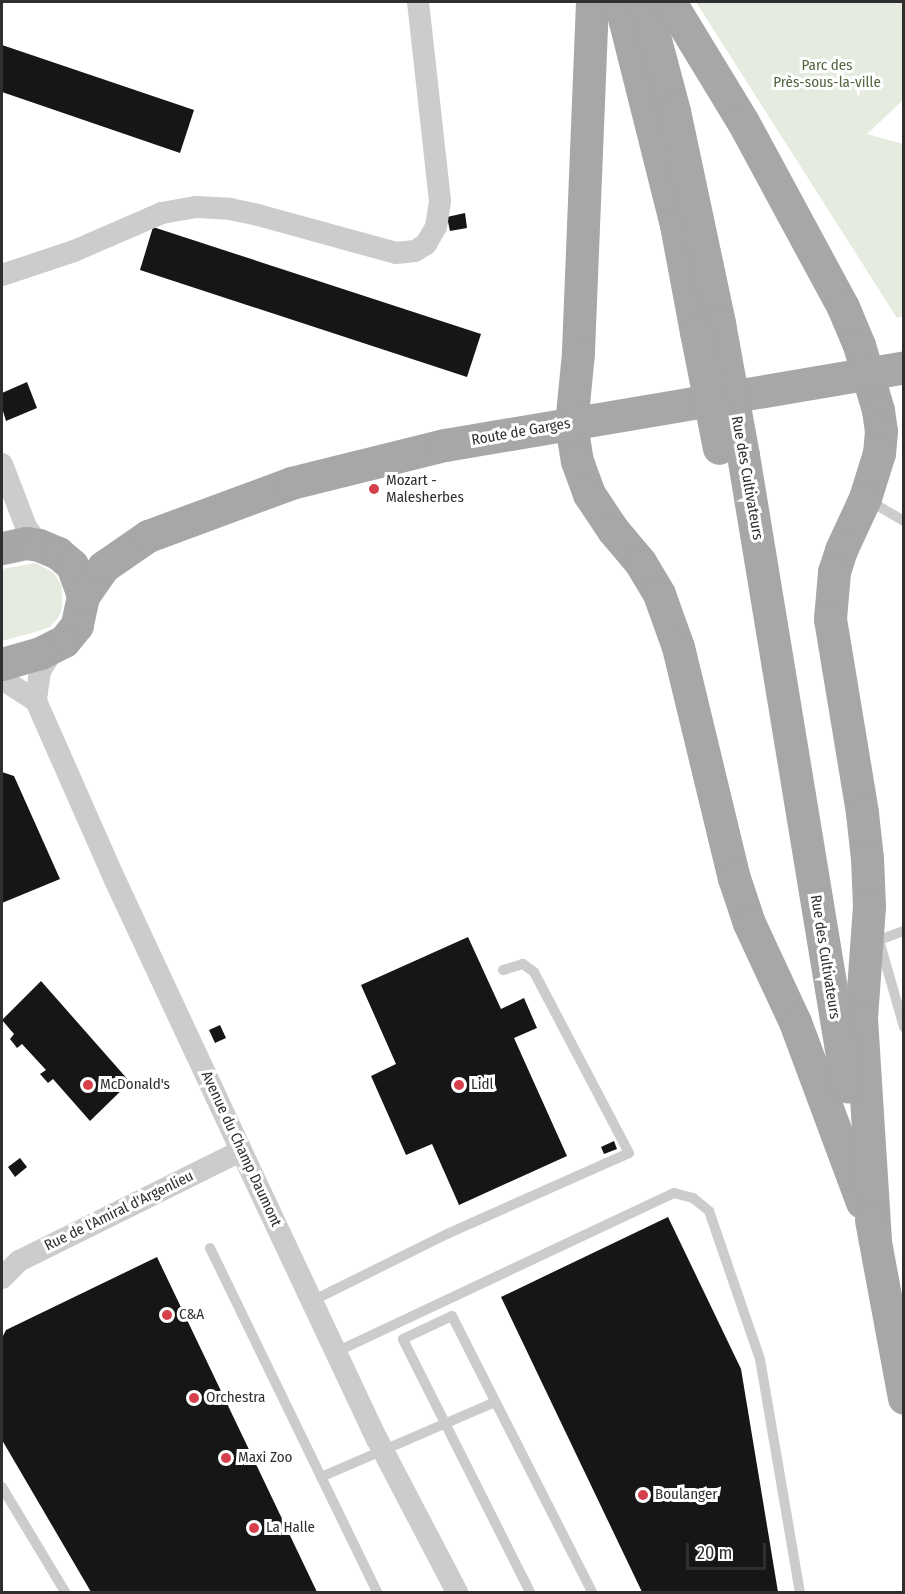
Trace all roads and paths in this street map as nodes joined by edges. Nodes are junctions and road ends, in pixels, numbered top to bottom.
1 (418, 2) edge
2 (592, 2) edge
3 (620, 2) edge
4 (645, 2) edge
5 (670, 2) edge
6 (2, 275) edge
7 (707, 327) junction
8 (903, 367) edge
9 (868, 374) junction
10 (571, 423) junction
11 (2, 464) edge
12 (865, 498) junction
13 (903, 521) edge
14 (148, 536) junction
15 (28, 543) edge
16 (83, 596) junction
17 (56, 646) junction
18 (2, 664) edge
19 (2, 679) edge
20 (36, 701) junction
21 (869, 906) junction
22 (903, 931) edge
23 (879, 940) junction
24 (503, 970) dead end
25 (903, 1027) edge
26 (241, 1151) junction
27 (875, 1241) junction
28 (210, 1248) dead end
29 (2, 1278) edge
30 (312, 1301) junction
31 (336, 1352) junction
32 (903, 1398) edge
33 (495, 1402) junction
34 (446, 1424) junction
35 (383, 1450) junction
36 (321, 1476) junction
37 (2, 1487) edge
38 (65, 1593) edge
39 (377, 1593) edge
40 (457, 1593) edge
41 (530, 1593) edge
42 (592, 1593) edge
43 (800, 1593) edge

1 - 6 street
2 - 10 main road
3 - 7 main road, Rue des Cultivateurs
4 - 7 main road, Rue des Cultivateurs
5 - 9 main road
7 - 27 main road, Rue des Cultivateurs, bridge
8 - 9 main road, Route de Garges
9 - 10 main road, Route de Garges
9 - 12 main road
10 - 14 main road, Route de Garges
10 - 27 main road
11 - 15 street
12 - 13 lane
12 - 21 main road
14 - 15 main road, Route de Garges
14 - 16 main road, Route de Garges
15 - 16 main road
16 - 17 main road
17 - 18 main road
17 - 20 street
19 - 20 street
20 - 26 street, Avenue du Champ Daumont
21 - 23 lane
21 - 27 main road
22 - 23 lane
23 - 25 lane
24 - 30 lane
26 - 29 street, Rue de l'Amiral d'Argenlieu
26 - 30 street, Avenue du Champ Daumont
27 - 32 main road
28 - 36 lane
30 - 31 street, Avenue du Champ Daumont
31 - 35 street, Avenue du Champ Daumont
31 - 43 lane
33 - 34 lane
33 - 34 lane
33 - 42 lane
34 - 35 lane
34 - 41 lane
35 - 36 lane
35 - 40 street, Avenue du Champ Daumont
36 - 39 lane
37 - 38 lane

